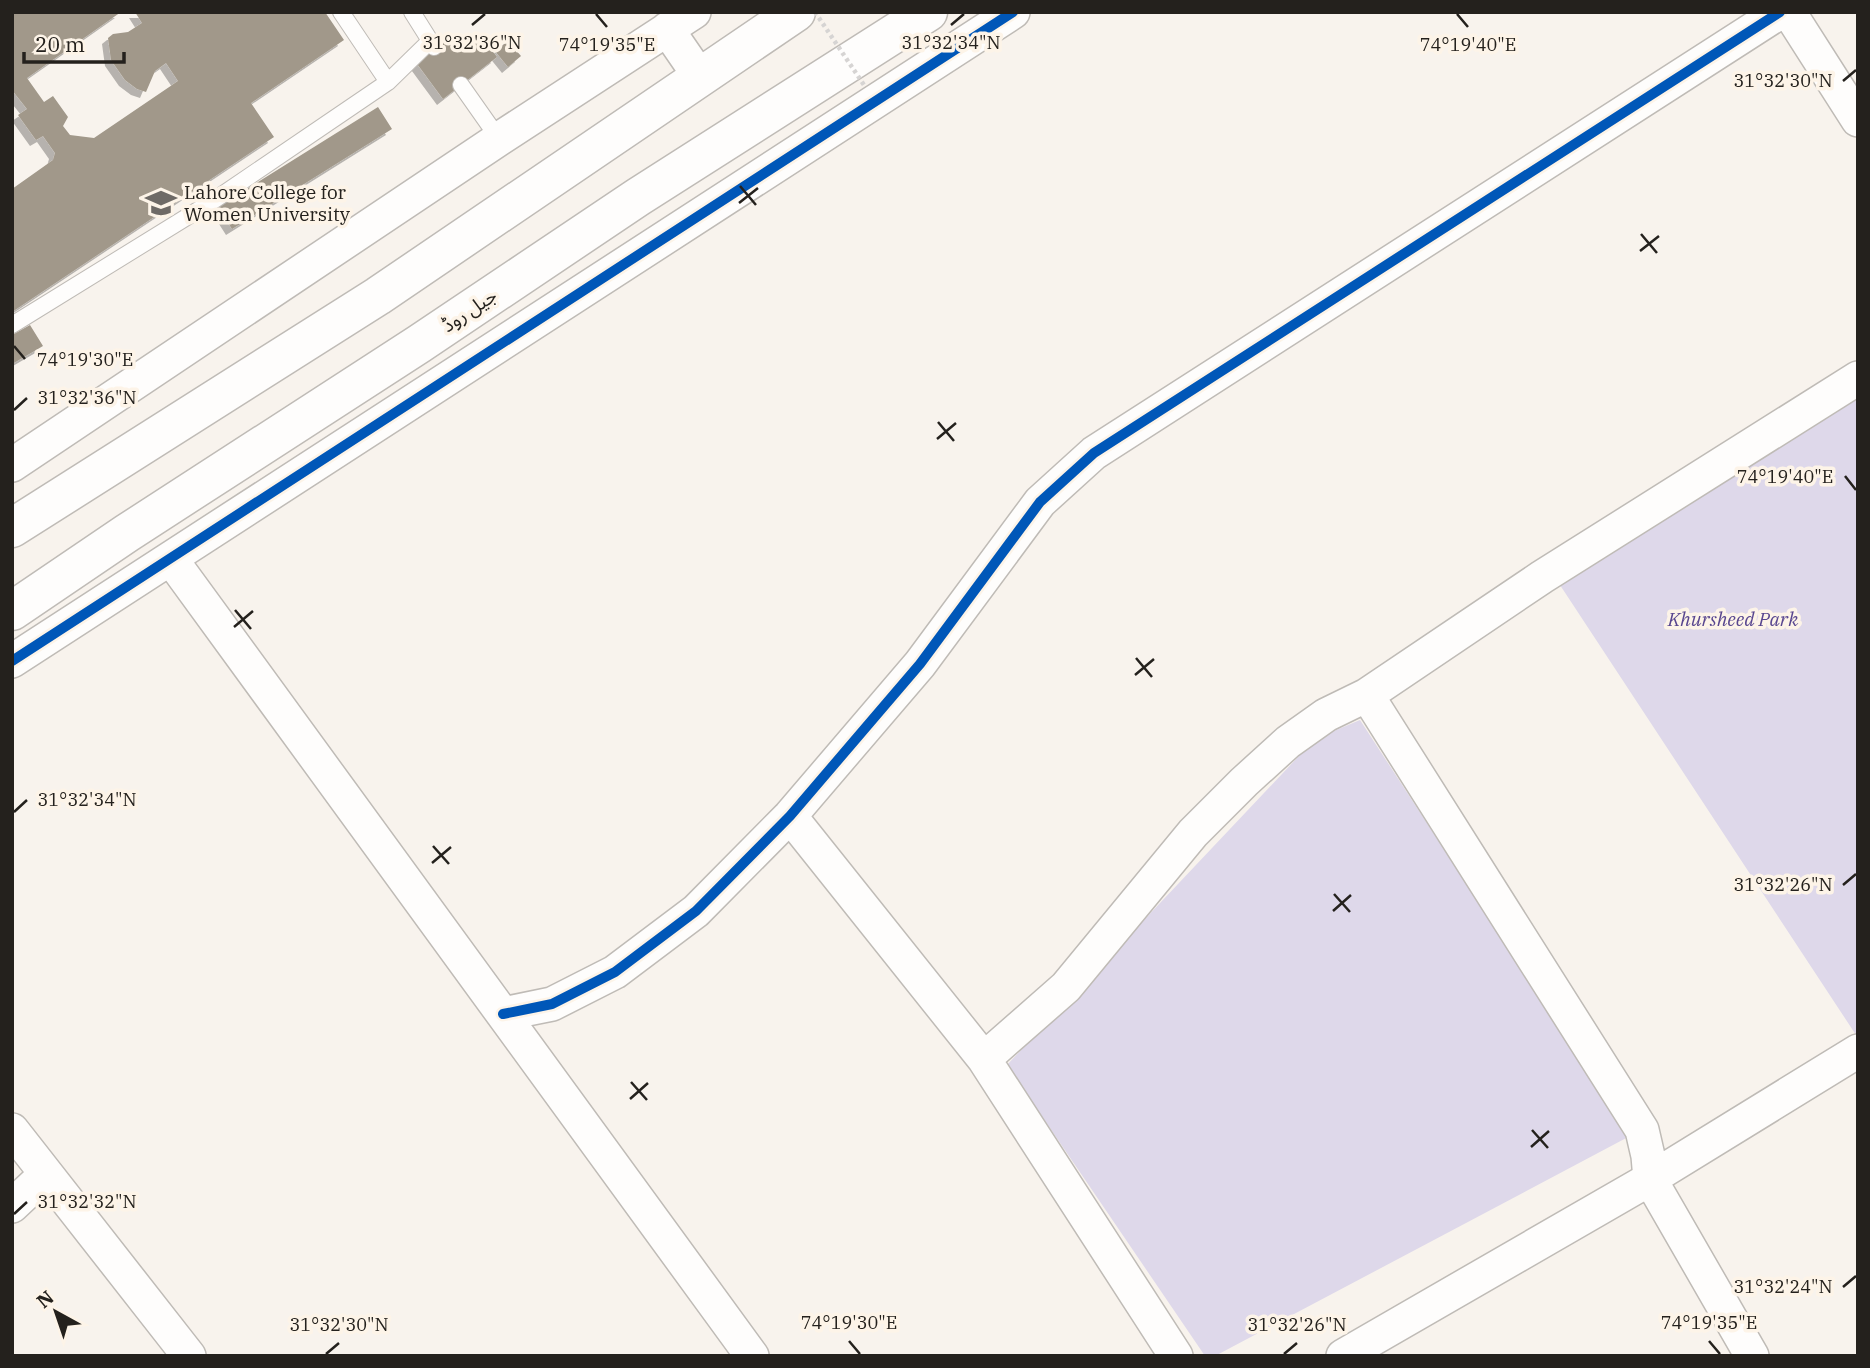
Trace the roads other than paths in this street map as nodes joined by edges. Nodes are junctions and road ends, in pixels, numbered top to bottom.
1 (341, 12) edge
2 (411, 12) edge
3 (796, 12) edge
4 (928, 12) edge
5 (1013, 12) edge
6 (1780, 12) edge
7 (1789, 12) edge
8 (680, 21) edge
9 (700, 77) junction
10 (388, 82) junction
11 (461, 85) dead end
12 (1858, 120) edge
13 (499, 139) junction
14 (12, 325) edge
15 (1858, 378) edge
16 (12, 465) edge
17 (12, 528) edge
18 (171, 559) junction
19 (12, 611) edge
20 (12, 661) edge
21 (1367, 695) junction
22 (790, 816) junction
23 (503, 1014) junction
24 (1858, 1051) edge
25 (984, 1059) junction
26 (12, 1130) edge
27 (46, 1174) junction
28 (1650, 1179) junction
29 (12, 1206) edge
30 (189, 1356) edge
31 (752, 1356) edge
32 (1176, 1356) edge
33 (1343, 1356) edge
34 (1752, 1356) edge

1 - 10 lane
2 - 10 lane
3 - 9 main road
4 - 19 main road, جیل روڈ
5 - 18 street
6 - 22 street
7 - 12 street
8 - 9 street
8 - 13 street
9 - 17 main road
10 - 14 lane
11 - 13 lane
13 - 16 street
15 - 21 street
18 - 20 street
18 - 23 street
21 - 25 street
21 - 28 street
22 - 23 street
22 - 25 street
23 - 31 street
24 - 28 street
25 - 32 street
26 - 27 street
27 - 29 street
27 - 30 street
28 - 33 street
28 - 34 street

